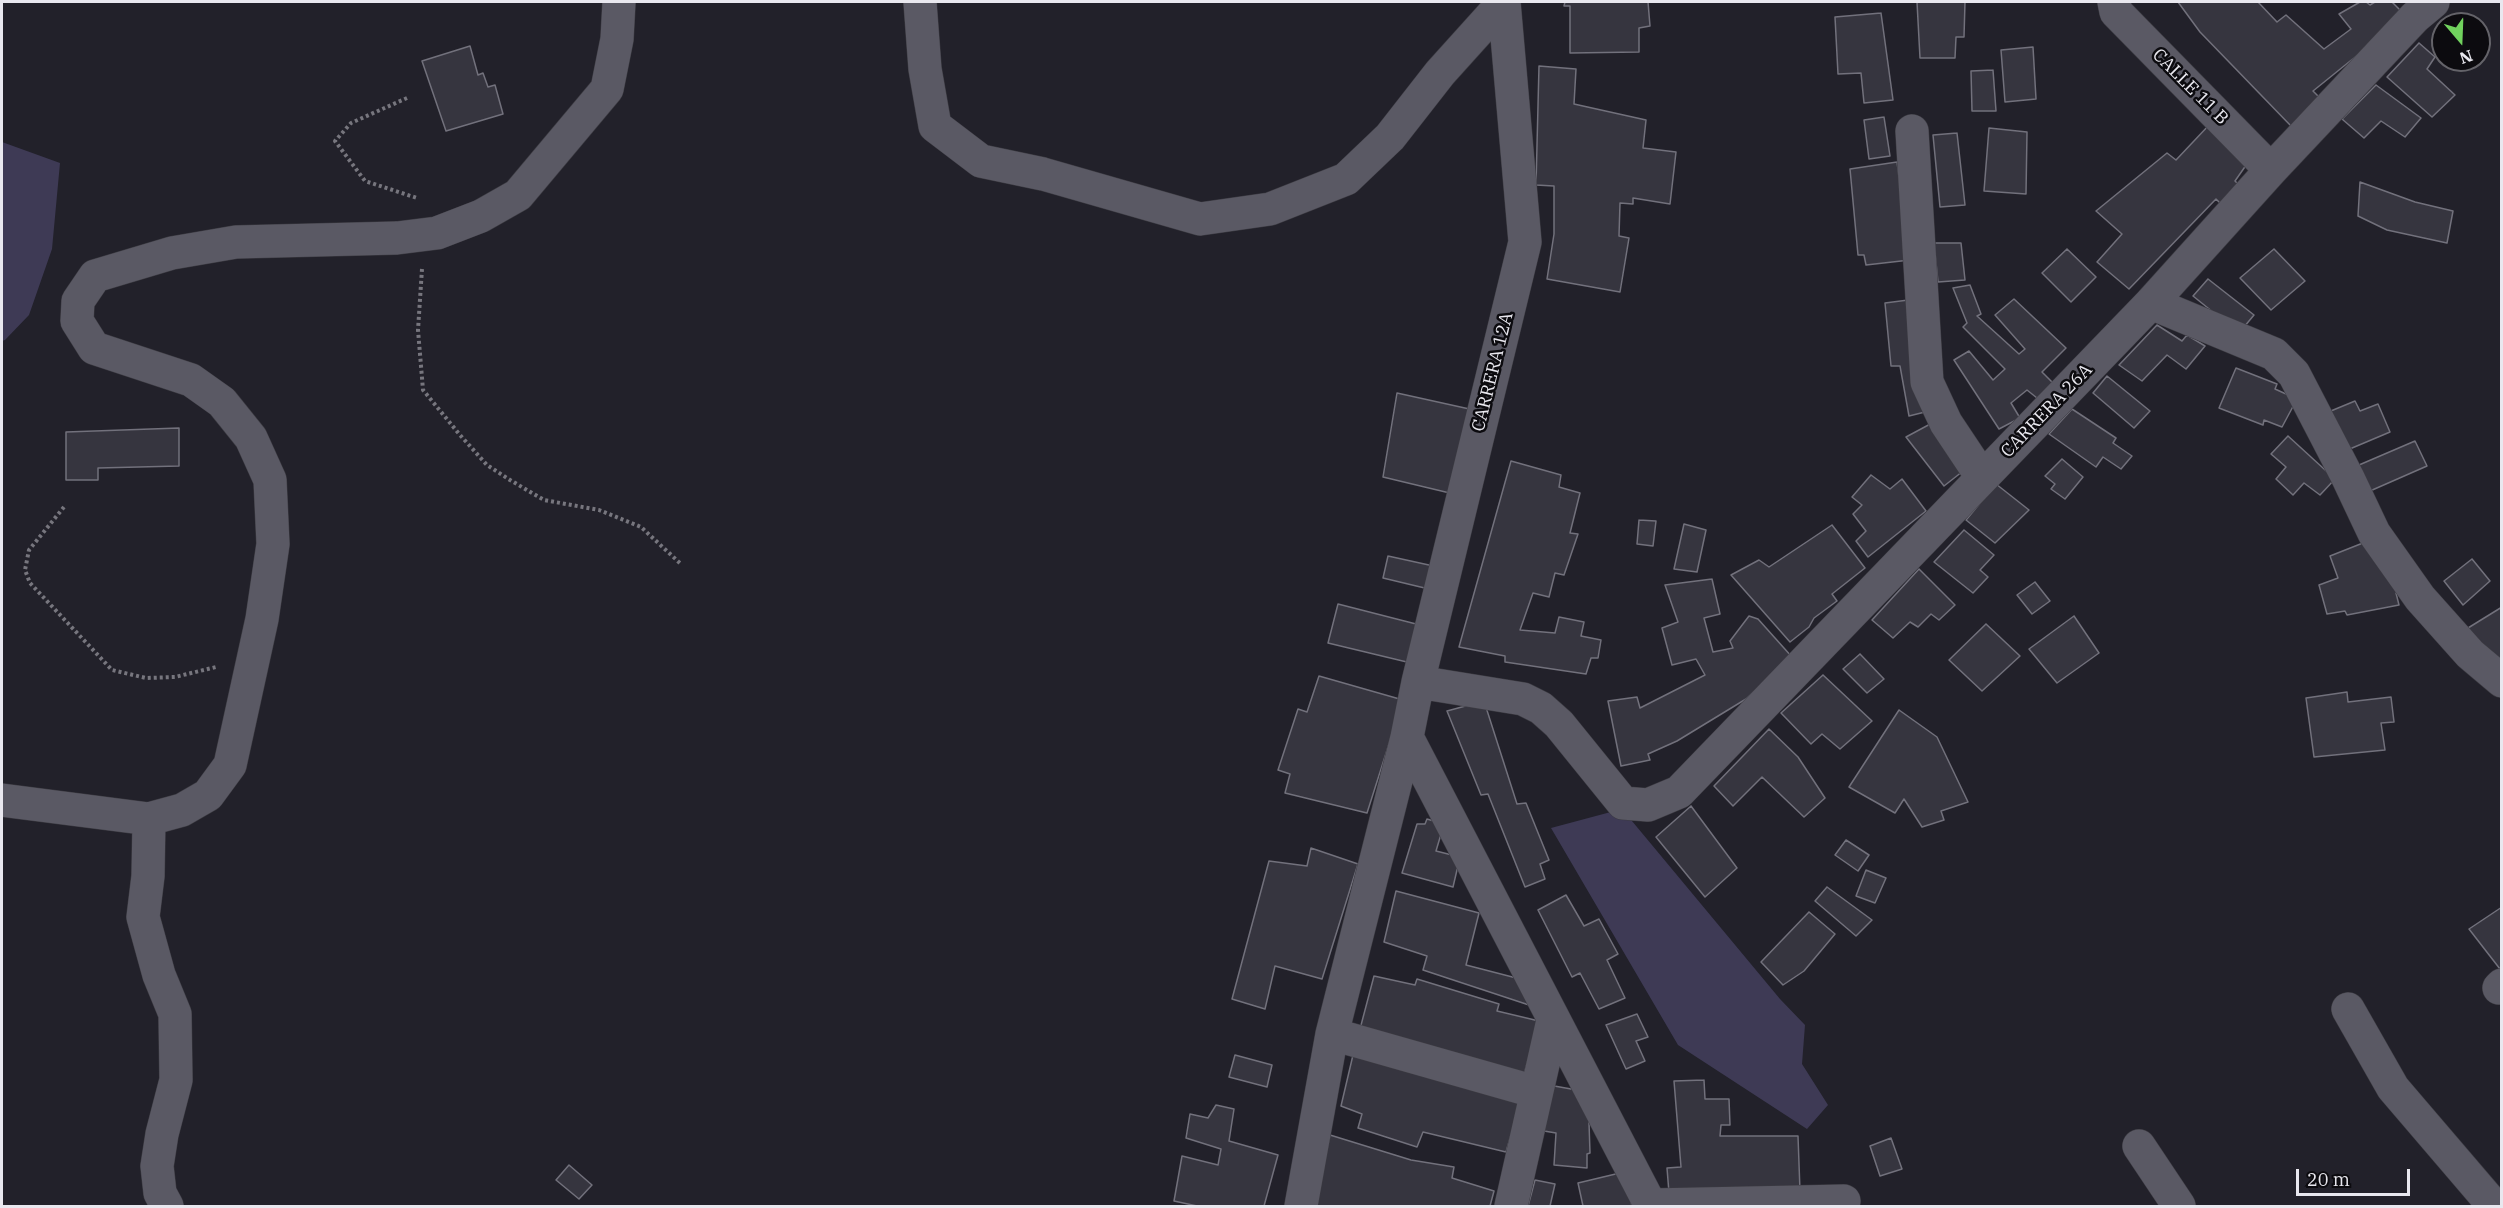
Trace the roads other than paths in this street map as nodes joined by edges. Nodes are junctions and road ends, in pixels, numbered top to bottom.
1 (619, 2) edge
2 (920, 2) edge
3 (1504, 2) edge
4 (2114, 2) edge
5 (2417, 7) edge
6 (1912, 131) dead end
7 (2271, 170) junction
8 (2151, 303) junction
9 (1982, 477) junction
10 (2502, 681) edge
11 (1418, 682) junction
12 (1407, 737) junction
13 (2, 800) edge
14 (149, 819) junction
15 (2348, 1009) dead end
16 (1553, 1020) junction
17 (1332, 1034) junction
18 (1536, 1092) junction
19 (2139, 1146) dead end
20 (1844, 1201) dead end
21 (167, 1206) edge
22 (1301, 1206) edge
23 (1511, 1206) edge
24 (1650, 1206) edge
25 (2179, 1206) edge
26 (2494, 1206) edge

1 - 14 street
2 - 3 street
3 - 11 street, CARRERA 12A
4 - 7 street, CALLE 11 B
5 - 7 street, CARRERA 26A
6 - 9 street
7 - 8 street, CARRERA 26A
8 - 9 street, CARRERA 26A
8 - 10 street
9 - 11 street, CARRERA 26A
11 - 12 street, CARRERA 12A
12 - 16 street
12 - 17 street, CARRERA 12A
13 - 14 street
14 - 21 street
15 - 26 street
16 - 18 street
16 - 24 street
17 - 18 street
17 - 22 street, CARRERA 12A
18 - 23 street
19 - 25 street
20 - 24 street

